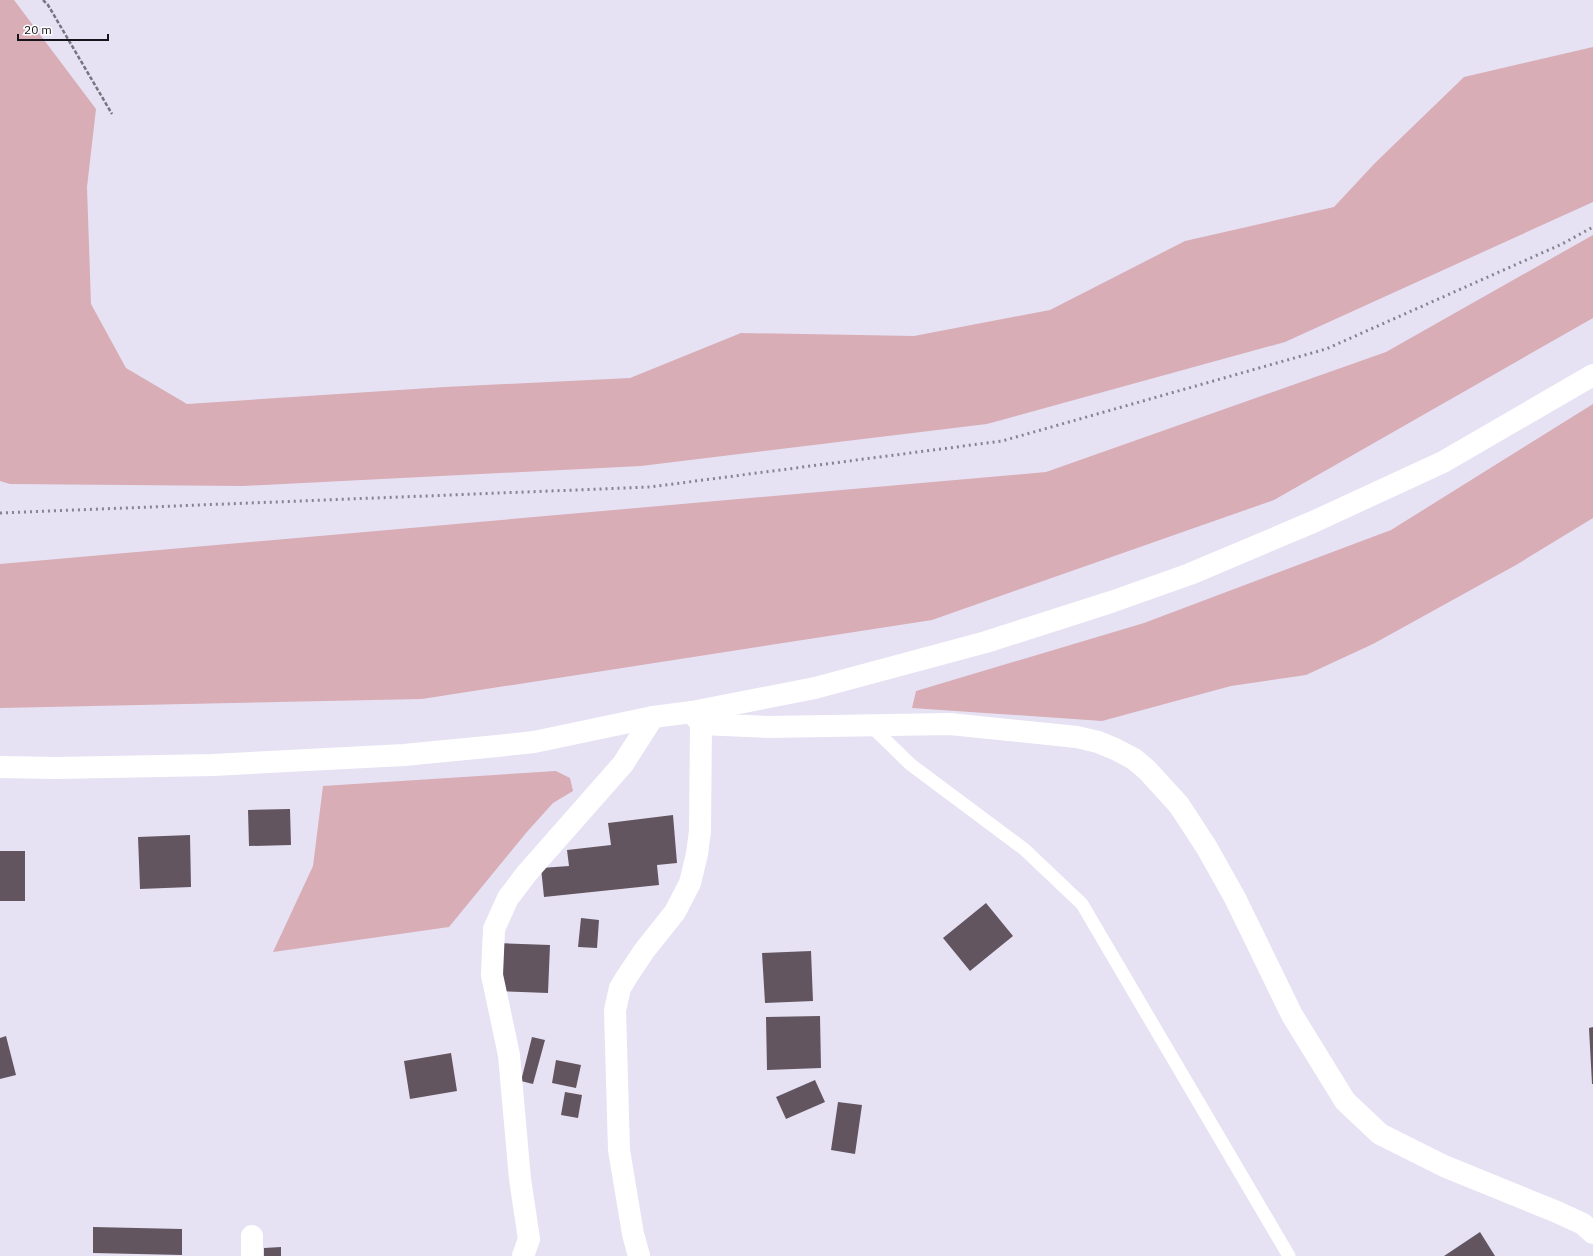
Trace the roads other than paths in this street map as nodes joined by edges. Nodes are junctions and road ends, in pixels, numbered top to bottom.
1 (1593, 375) edge
2 (653, 717) junction
3 (696, 718) junction
4 (870, 725) junction
5 (0, 767) edge
6 (1593, 1233) edge
7 (523, 1256) edge
8 (639, 1256) edge
9 (1288, 1256) edge

1 - 3 street
2 - 3 street
2 - 5 street
2 - 7 street
3 - 4 street
3 - 8 street
4 - 6 street
4 - 9 lane

